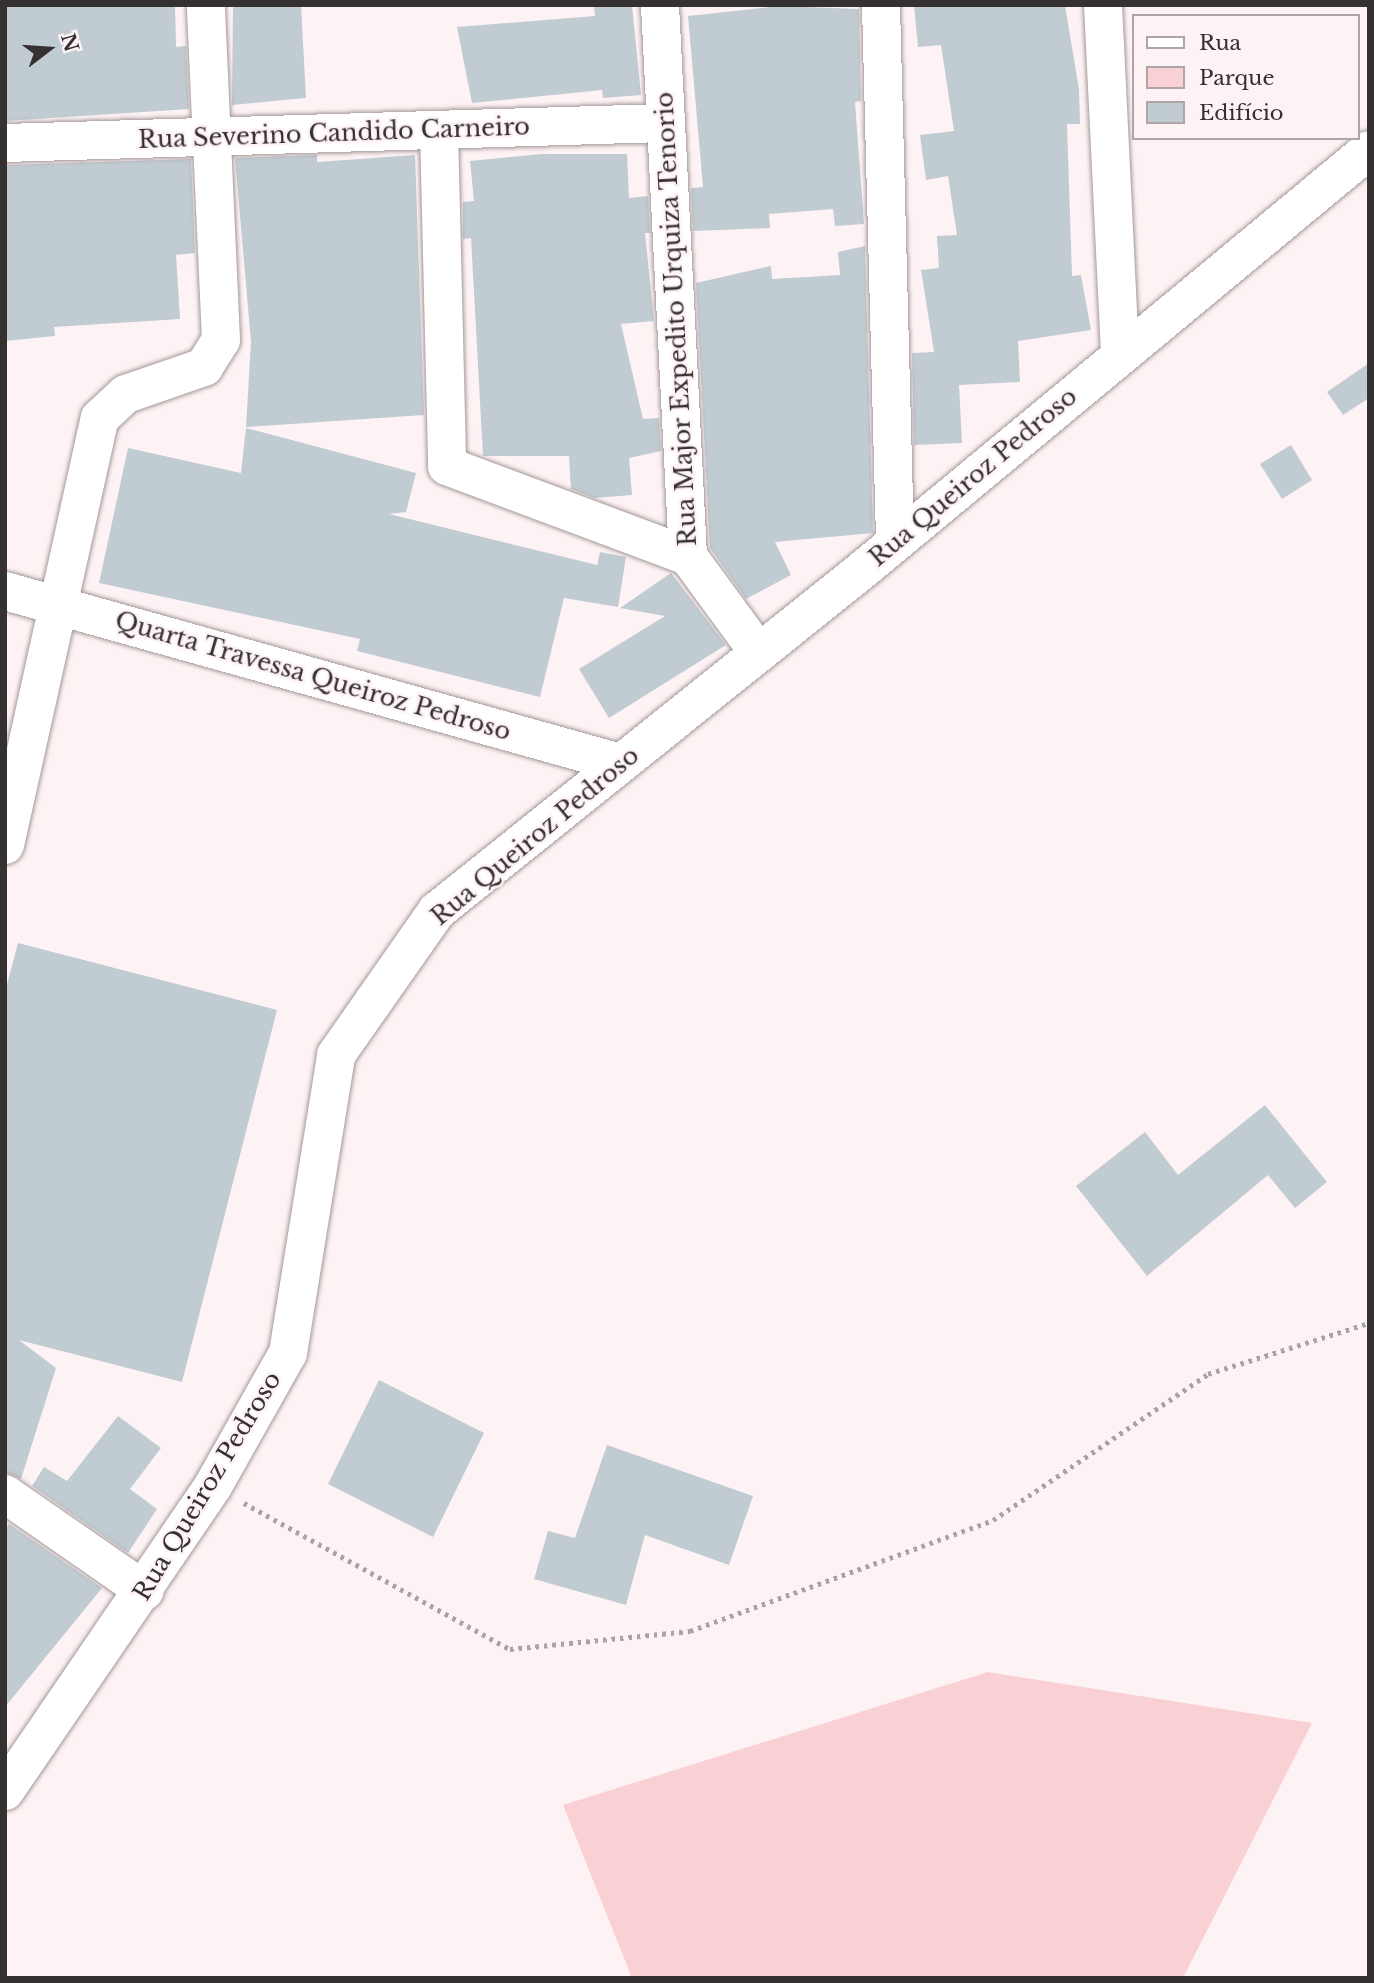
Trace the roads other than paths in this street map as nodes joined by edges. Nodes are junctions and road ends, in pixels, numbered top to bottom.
1 (206, 5) edge
2 (660, 5) edge
3 (881, 5) edge
4 (1103, 5) edge
5 (663, 123) junction
6 (439, 130) junction
7 (209, 137) junction
8 (5, 142) edge
9 (1369, 150) edge
10 (1120, 353) junction
11 (895, 538) junction
12 (688, 556) junction
13 (5, 591) edge
14 (63, 606) junction
15 (759, 653) junction
16 (620, 763) junction
17 (5, 845) edge
18 (5, 1494) edge
19 (145, 1591) junction
20 (5, 1791) edge

1 - 7 street
2 - 5 street, Rua Major Expedito Urquiza Tenorio
3 - 11 street
4 - 10 street
5 - 6 street, Rua Severino Candido Carneiro
5 - 12 street, Rua Major Expedito Urquiza Tenorio
6 - 7 street, Rua Severino Candido Carneiro
6 - 12 street
7 - 8 street, Rua Severino Candido Carneiro
7 - 14 street
9 - 10 street, Rua Queiroz Pedroso
10 - 11 street, Rua Queiroz Pedroso
11 - 15 street, Rua Queiroz Pedroso
12 - 15 street, Rua Major Expedito Urquiza Tenorio
13 - 14 street, Quarta Travessa Queiroz Pedroso
14 - 16 street, Quarta Travessa Queiroz Pedroso
14 - 17 street
15 - 16 street, Rua Queiroz Pedroso
16 - 19 street, Rua Queiroz Pedroso
18 - 19 street
19 - 20 street, Rua Queiroz Pedroso

